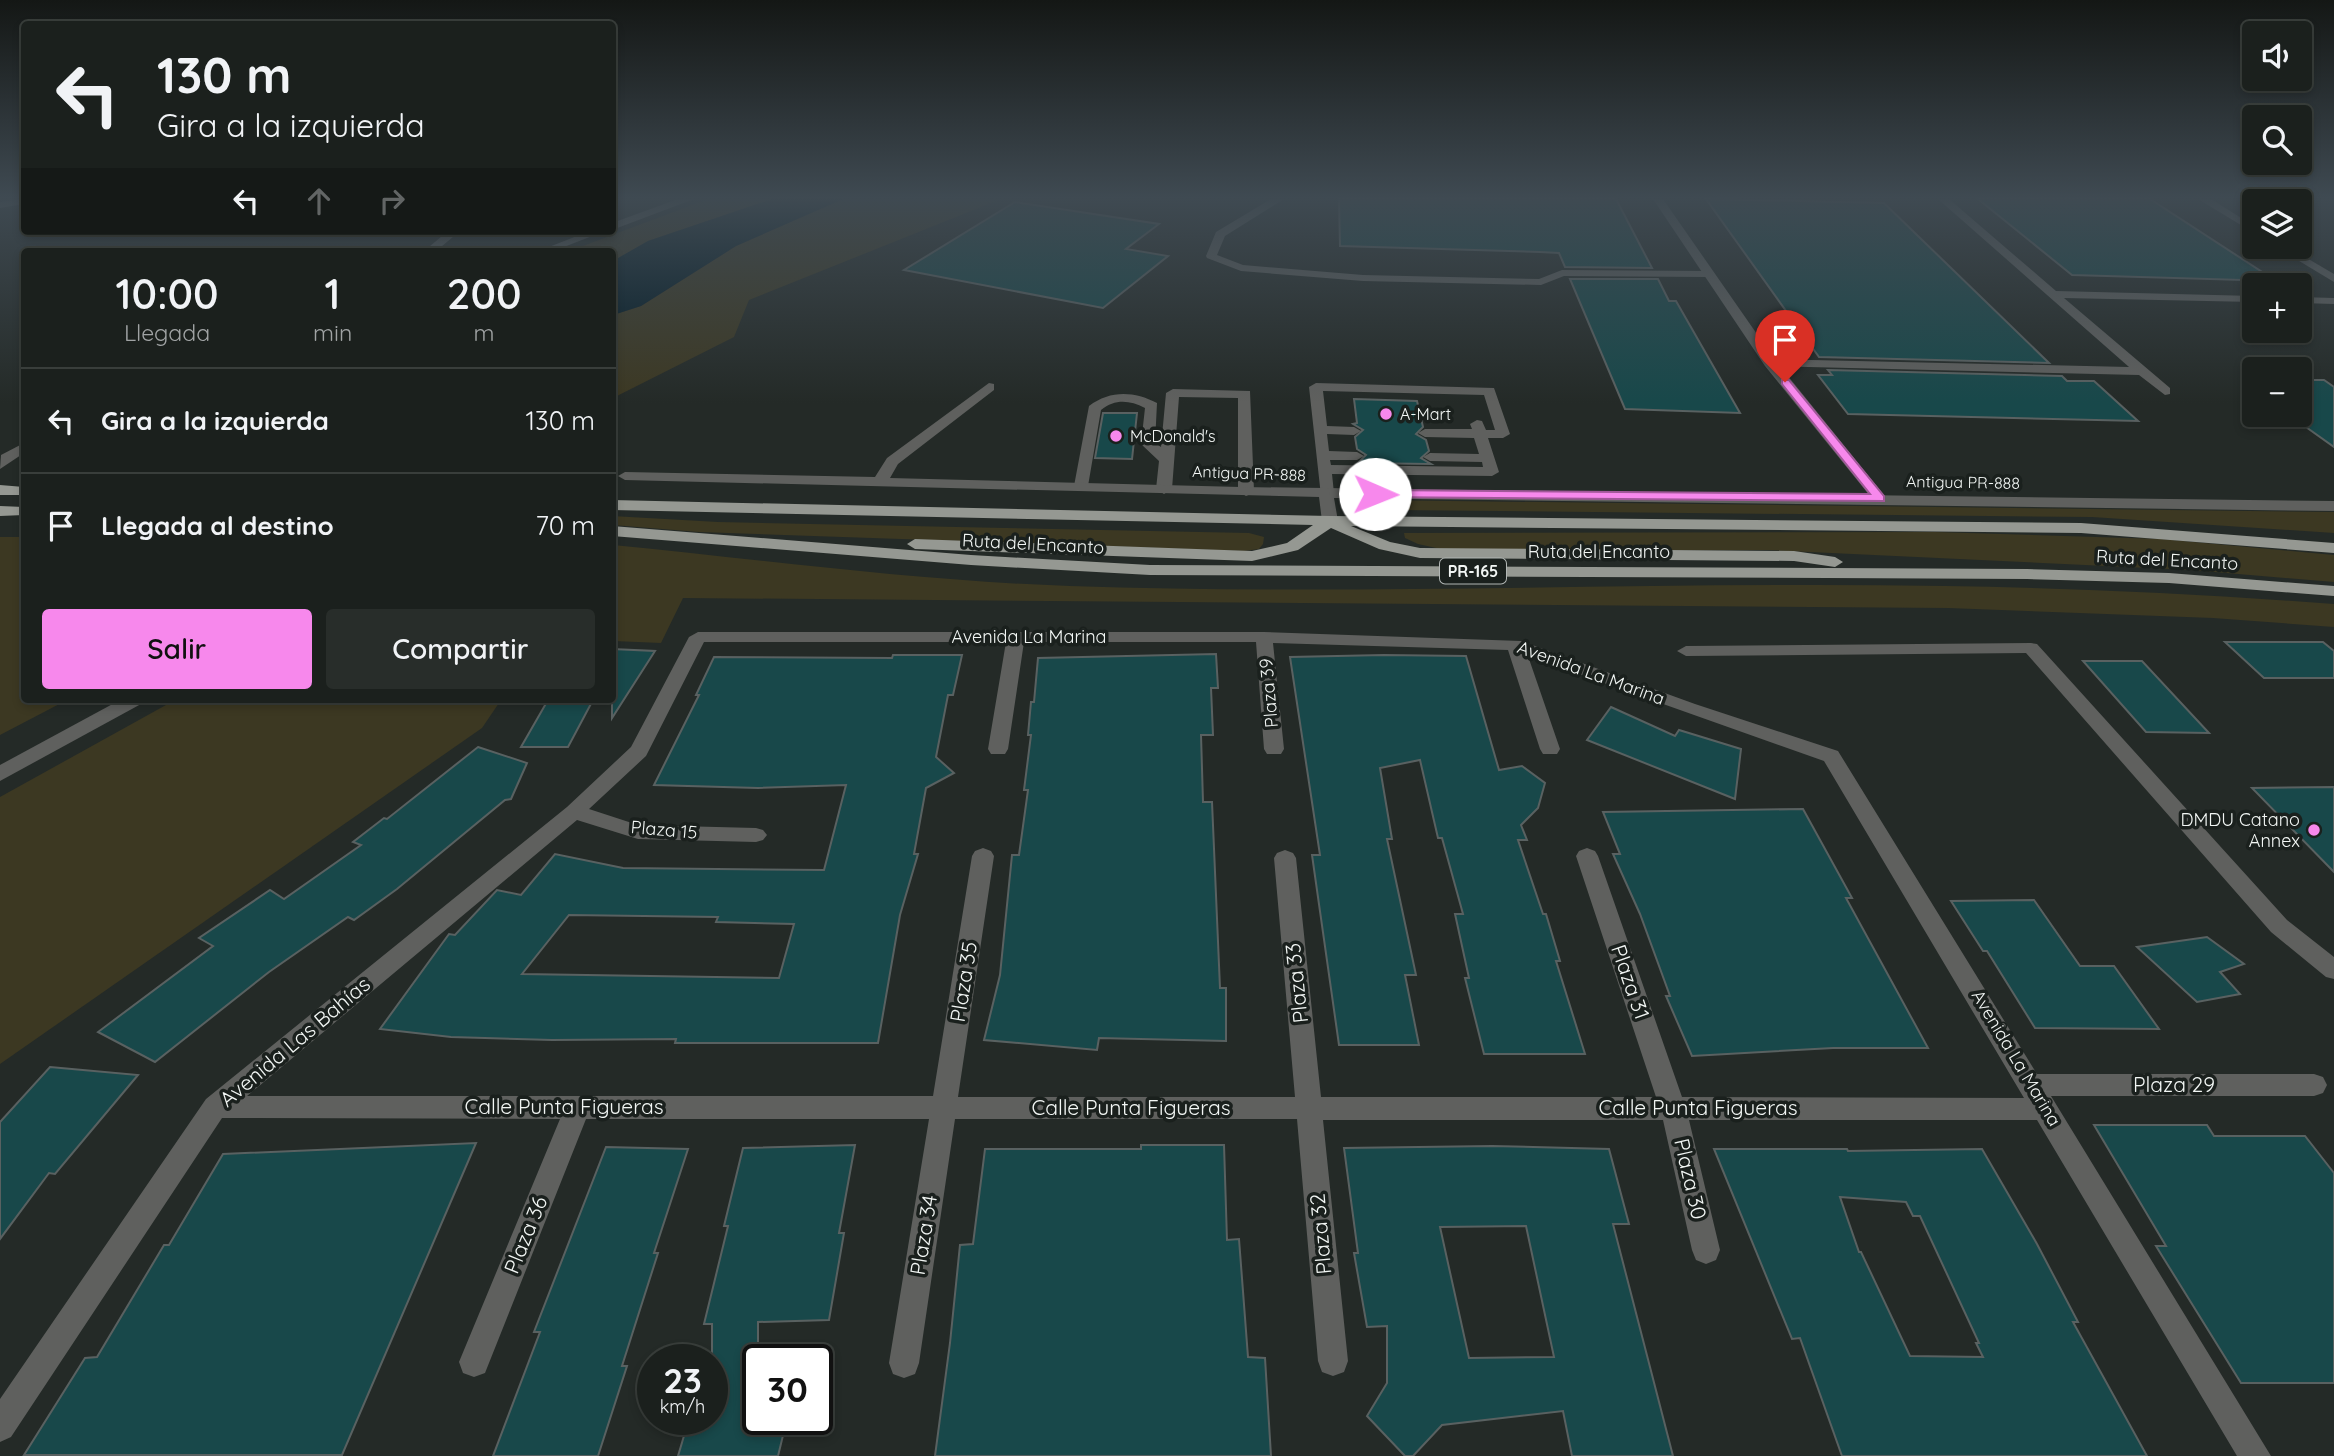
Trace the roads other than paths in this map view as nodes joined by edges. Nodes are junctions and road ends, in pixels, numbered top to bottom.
1 (1238, 267) edge
2 (1702, 267) edge
3 (2020, 267) edge
4 (2314, 267) edge
5 (1707, 274) junction
6 (2334, 279) edge
7 (2053, 295) junction
8 (2242, 299) edge
9 (2312, 300) edge
10 (2334, 301) edge
11 (1770, 363) junction
12 (2141, 371) junction
13 (989, 387) dead end
14 (1424, 389) junction
15 (1444, 390) junction
16 (1466, 390) junction
17 (2165, 391) dead end
18 (1429, 405) dead end
19 (1449, 405) dead end
20 (1471, 405) dead end
21 (1479, 429) junction
22 (1320, 430) junction
23 (1432, 430) dead end
24 (1354, 431) dead end
25 (21, 442) edge
26 (0, 449) edge
27 (21, 449) edge
28 (1357, 456) dead end
29 (1430, 457) dead end
30 (1167, 459) junction
31 (1323, 462) junction
32 (0, 465) edge
33 (1490, 465) junction
34 (625, 476) dead end
35 (881, 480) junction
36 (1081, 486) junction
37 (1164, 489) junction
38 (0, 490) edge
39 (21, 491) edge
40 (1246, 491) junction
41 (1326, 493) junction
42 (1500, 495) junction
43 (1879, 498) junction
44 (616, 505) edge
45 (2334, 506) edge
46 (0, 511) edge
47 (21, 511) edge
48 (1330, 521) junction
49 (616, 531) edge
50 (799, 547) junction
51 (2334, 548) edge
52 (1905, 573) junction
53 (2334, 591) edge
54 (1016, 637) junction
55 (1264, 637) junction
56 (1515, 645) junction
57 (1686, 651) dead end
58 (129, 703) edge
59 (998, 748) dead end
60 (1274, 749) dead end
61 (1550, 749) dead end
62 (0, 774) edge
63 (574, 812) junction
64 (756, 835) dead end
65 (983, 856) dead end
66 (1587, 856) dead end
67 (1285, 858) dead end
68 (2334, 970) edge
69 (2033, 1085) junction
70 (2315, 1085) dead end
71 (215, 1107) junction
72 (578, 1107) junction
73 (944, 1107) junction
74 (1309, 1108) junction
75 (1674, 1108) junction
76 (2046, 1108) junction
77 (1706, 1250) dead end
78 (1333, 1361) dead end
79 (474, 1362) dead end
80 (904, 1363) dead end
81 (0, 1426) edge
82 (2255, 1456) edge

1 - 5 street
2 - 5 street
3 - 7 street
4 - 6 street
5 - 11 street
7 - 8 street
7 - 12 street
9 - 10 street
11 - 12 street
11 - 43 street
12 - 17 street
13 - 35 street
14 - 15 street
14 - 18 street
14 - 22 street
15 - 16 street
15 - 19 street
16 - 20 street
16 - 21 street
21 - 23 street
21 - 33 street
22 - 24 street
22 - 31 street
25 - 26 street
27 - 32 street
28 - 31 street
29 - 33 street
30 - 36 street
30 - 37 street
30 - 40 street
31 - 33 street
31 - 41 street
33 - 42 street
34 - 35 street, Antigua PR-888
35 - 36 street, Antigua PR-888
36 - 37 street, Antigua PR-888
37 - 40 street, Antigua PR-888
38 - 39 main road
40 - 41 street, Antigua PR-888
41 - 42 street, Antigua PR-888
41 - 48 street
42 - 43 street, Antigua PR-888
43 - 45 street, Antigua PR-888
44 - 48 main road, Ruta del Encanto
46 - 47 main road
48 - 50 main road
48 - 51 main road, Ruta del Encanto
48 - 52 main road
49 - 50 main road, Ruta del Encanto / PR-165
50 - 52 main road, Ruta del Encanto / PR-165
52 - 53 main road, Ruta del Encanto / PR-165
54 - 55 street, Avenida La Marina
54 - 59 street
54 - 63 street, Avenida La Marina
55 - 56 street, Avenida La Marina
55 - 60 street, Plaza 39
56 - 61 street
56 - 69 street, Avenida La Marina
57 - 68 street
58 - 62 street
63 - 64 street, Plaza 15
63 - 71 street, Avenida Las Bahías
65 - 73 street, Plaza 35
66 - 75 street, Plaza 31
67 - 74 street, Plaza 33
69 - 70 street, Plaza 29
69 - 76 street, Avenida La Marina
71 - 72 street, Calle Punta Figueras
71 - 81 street, Avenida Las Bahías
72 - 73 street, Calle Punta Figueras
72 - 79 street, Plaza 36
73 - 74 street, Calle Punta Figueras
73 - 80 street, Plaza 34
74 - 75 street, Calle Punta Figueras
74 - 78 street, Plaza 32
75 - 76 street, Calle Punta Figueras
75 - 77 street, Plaza 30
76 - 82 street, Avenida La Marina

